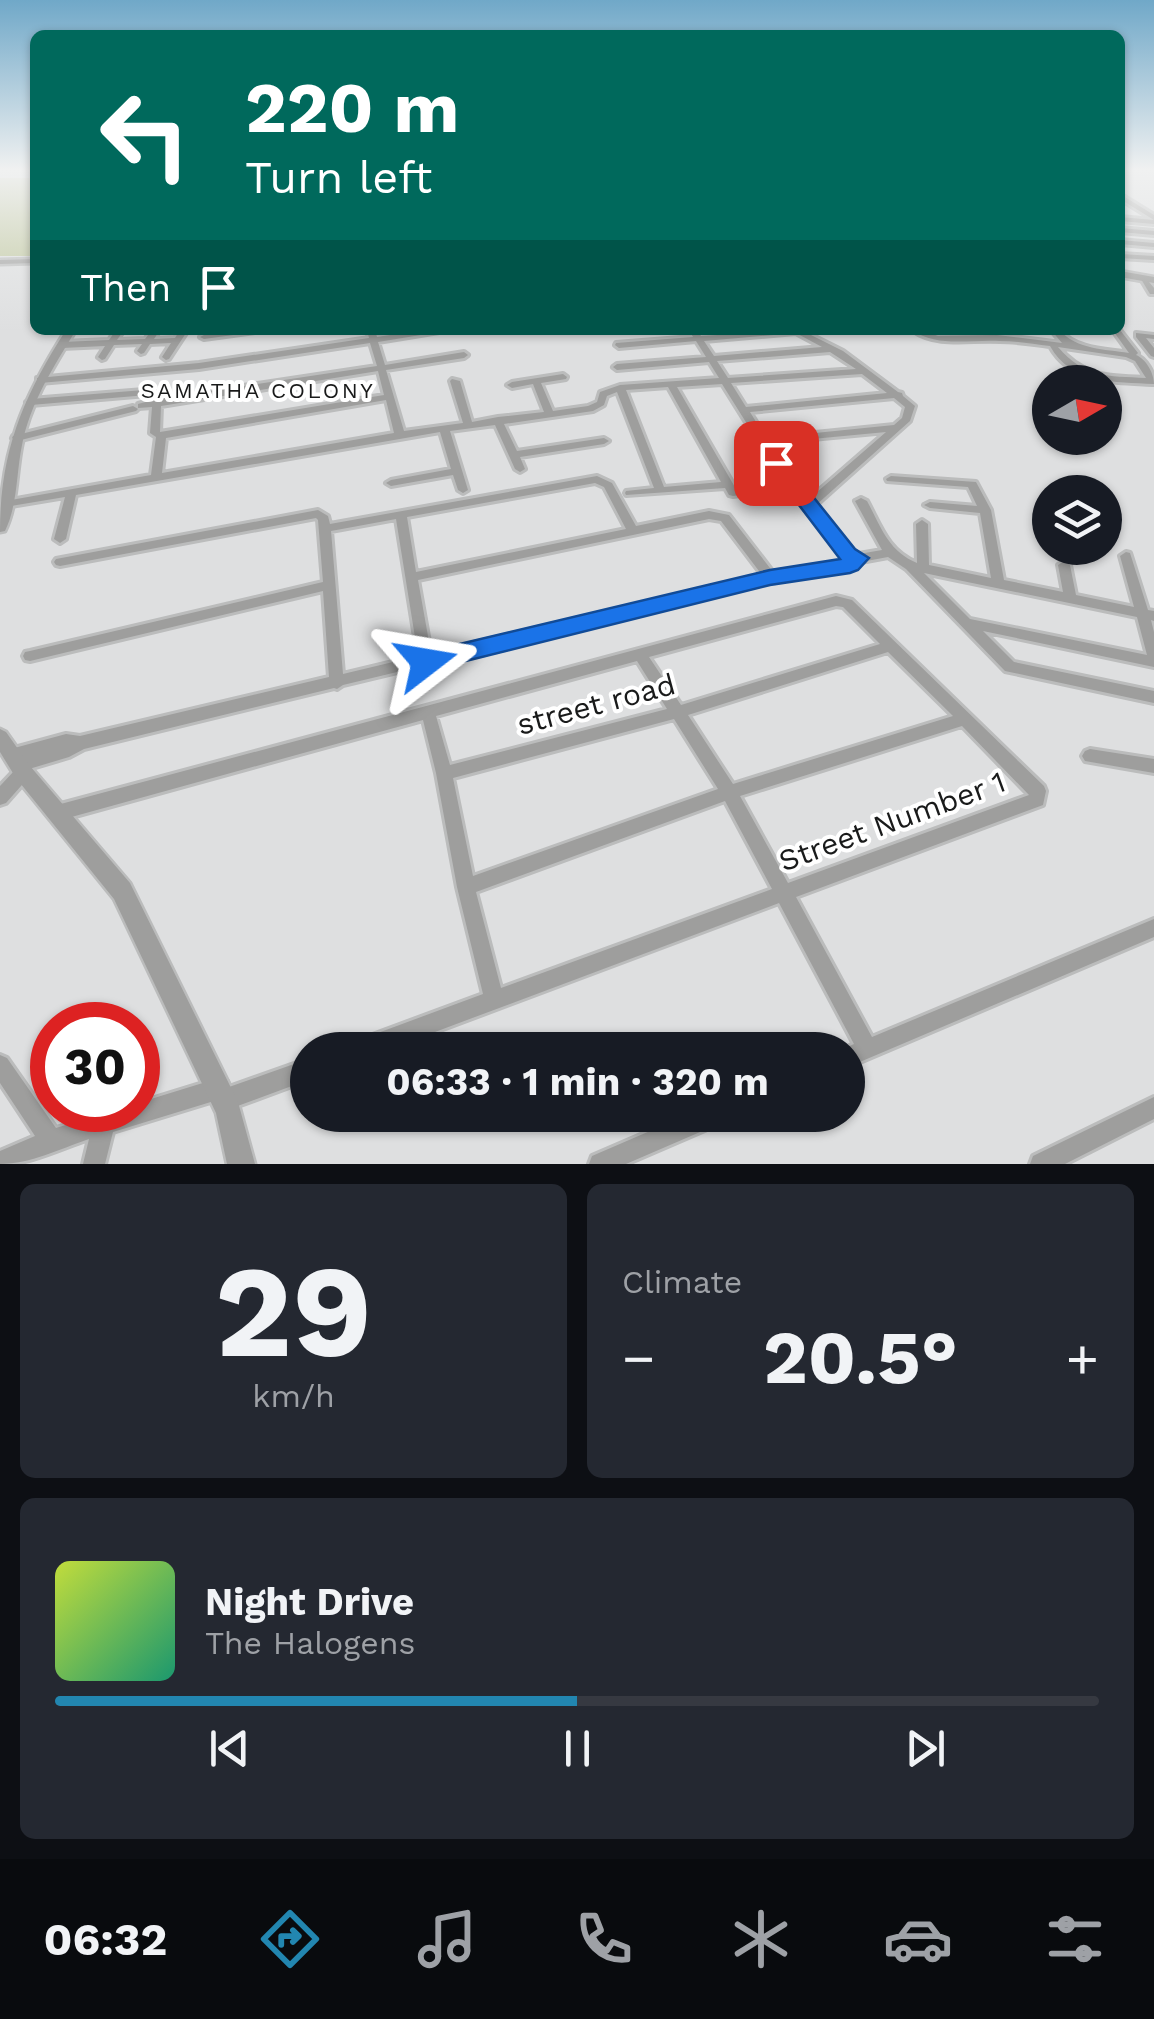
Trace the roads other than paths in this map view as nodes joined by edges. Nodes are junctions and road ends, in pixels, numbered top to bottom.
1 (1125, 230) edge
2 (1154, 233) edge
3 (1125, 242) edge
4 (1154, 245) edge
5 (1125, 256) edge
6 (1154, 258) edge
7 (30, 261) edge
8 (0, 262) edge
9 (1125, 271) edge
10 (1151, 277) edge
11 (1153, 292) edge
12 (1125, 332) edge
13 (68, 335) edge
14 (117, 335) edge
15 (152, 335) edge
16 (180, 335) edge
17 (218, 335) edge
18 (372, 335) edge
19 (696, 335) edge
20 (805, 335) edge
21 (927, 335) edge
22 (960, 335) edge
23 (991, 335) edge
24 (1040, 335) edge
25 (1061, 335) edge
26 (1120, 335) edge
27 (1139, 335) junction
28 (204, 337) dead end
29 (1154, 337) edge
30 (177, 340) junction
31 (148, 341) junction
32 (112, 342) junction
33 (619, 344) dead end
34 (1048, 344) junction
35 (62, 345) junction
36 (832, 349) junction
37 (141, 352) dead end
38 (1134, 353) junction
39 (1154, 354) edge
40 (464, 355) dead end
41 (102, 357) dead end
42 (166, 357) dead end
43 (712, 360) junction
44 (381, 365) junction
45 (617, 367) dead end
46 (865, 371) junction
47 (563, 377) dead end
48 (40, 380) junction
49 (455, 380) dead end
50 (1153, 380) edge
51 (536, 381) junction
52 (726, 382) junction
53 (512, 385) dead end
54 (670, 385) junction
55 (620, 388) junction
56 (144, 393) dead end
57 (899, 395) junction
58 (389, 398) junction
59 (32, 402) junction
60 (158, 402) junction
61 (743, 410) junction
62 (549, 414) junction
63 (498, 420) junction
64 (468, 424) junction
65 (444, 428) junction
66 (897, 428) junction
67 (400, 435) junction
68 (161, 436) junction
69 (18, 438) junction
70 (604, 440) dead end
71 (762, 441) junction
72 (514, 455) junction
73 (520, 468) dead end
74 (457, 471) junction
75 (156, 478) junction
76 (891, 479) dead end
77 (391, 483) dead end
78 (727, 484) junction
79 (791, 485) junction
80 (463, 490) dead end
81 (660, 490) junction
82 (70, 493) junction
83 (630, 493) dead end
84 (7, 501) edge
85 (861, 501) dead end
86 (930, 505) dead end
87 (808, 506) junction
88 (985, 510) junction
89 (401, 516) junction
90 (922, 524) dead end
91 (0, 528) edge
92 (324, 529) junction
93 (633, 530) junction
94 (60, 538) dead end
95 (890, 553) junction
96 (1126, 556) dead end
97 (858, 558) junction
98 (60, 562) dead end
99 (1064, 565) dead end
100 (916, 567) junction
101 (411, 577) junction
102 (770, 578) junction
103 (998, 582) junction
104 (329, 585) junction
105 (1070, 599) junction
106 (1148, 614) edge
107 (968, 623) junction
108 (890, 646) junction
109 (640, 654) junction
110 (30, 656) dead end
111 (1154, 659) edge
112 (426, 662) junction
113 (338, 683) junction
114 (1153, 698) edge
115 (428, 712) junction
116 (674, 712) junction
117 (964, 719) junction
118 (1090, 756) dead end
119 (14, 757) edge
120 (1154, 766) edge
121 (444, 774) junction
122 (2, 791) edge
123 (728, 792) junction
124 (58, 813) junction
125 (474, 884) junction
126 (782, 893) junction
127 (1154, 928) edge
128 (494, 1000) junction
129 (408, 1032) edge
130 (867, 1048) joint
131 (0, 1066) edge
132 (290, 1074) edge
133 (222, 1095) junction
134 (1154, 1108) edge
135 (160, 1112) edge
136 (86, 1132) edge
137 (102, 1132) edge
138 (676, 1132) edge
139 (51, 1140) junction
140 (0, 1162) edge
141 (610, 1162) edge
142 (94, 1164) edge
143 (242, 1164) edge
144 (1042, 1164) edge

1 - 2 street
3 - 4 street
5 - 6 street
7 - 8 street
9 - 10 street
10 - 11 street
12 - 27 street
13 - 35 street
14 - 32 street
15 - 31 street
16 - 30 street
17 - 28 street
18 - 44 street
18 - 48 street
19 - 33 street
19 - 43 street
20 - 36 street
21 - 22 street
23 - 34 street
24 - 34 street
25 - 38 street
26 - 38 street
27 - 29 street
27 - 39 street
30 - 31 street
30 - 42 street
31 - 32 street
31 - 37 street
32 - 35 street
32 - 41 street
34 - 50 street
34 - 50 street
35 - 48 street
36 - 43 street
36 - 46 street
38 - 39 street
40 - 44 street
43 - 45 street
43 - 52 street
44 - 58 street
44 - 60 street
46 - 52 street
46 - 57 street
47 - 51 street
48 - 59 street
49 - 64 street
51 - 53 street
51 - 62 street
52 - 54 street
52 - 61 street
54 - 55 street
54 - 78 street
55 - 62 street
55 - 81 street
56 - 59 street
57 - 61 street
57 - 66 street
58 - 67 street
58 - 68 street
59 - 69 street
60 - 68 street
60 - 69 street
61 - 71 street
62 - 63 street
63 - 64 street
63 - 72 street
64 - 65 street
65 - 67 street
65 - 74 street
66 - 71 street
66 - 87 street
67 - 75 street
68 - 75 street
69 - 84 street
70 - 72 street
71 - 79 street
72 - 73 street
74 - 77 street
74 - 80 street
75 - 82 street
76 - 88 street
78 - 79 street
78 - 81 street
79 - 87 street
81 - 83 street
82 - 84 street
82 - 94 street
84 - 91 street
85 - 95 street
86 - 88 street
87 - 97 street
88 - 103 street
89 - 92 street
89 - 93 street
89 - 101 street
90 - 100 street
92 - 98 street
92 - 104 street
93 - 101 street
93 - 102 street
95 - 97 street
95 - 100 street
96 - 106 street
97 - 102 street
99 - 105 street
100 - 103 street
100 - 107 street
101 - 112 street
102 - 112 street
103 - 105 street
104 - 110 street
104 - 113 street
105 - 106 street
106 - 111 street
107 - 111 street
107 - 114 street
108 - 109 street, Street Number 1
108 - 116 street, street road
108 - 117 street, Street Number 1
109 - 115 street, Street Number 1
109 - 116 street
112 - 113 street
113 - 119 street
115 - 121 street
115 - 124 street, Street Number 1
116 - 121 street, street road
116 - 123 street
117 - 123 street
117 - 126 street, Street Number 1
118 - 120 street
119 - 122 street
119 - 124 street
121 - 125 street
123 - 125 street
123 - 126 street
124 - 133 street
125 - 128 street
126 - 128 street, Street Number 1
126 - 130 street
127 - 130 street
128 - 129 street, Street Number 1
131 - 139 street
132 - 133 street
133 - 135 street
133 - 143 street
134 - 144 street
136 - 139 street
137 - 142 street
138 - 141 street
139 - 140 street

